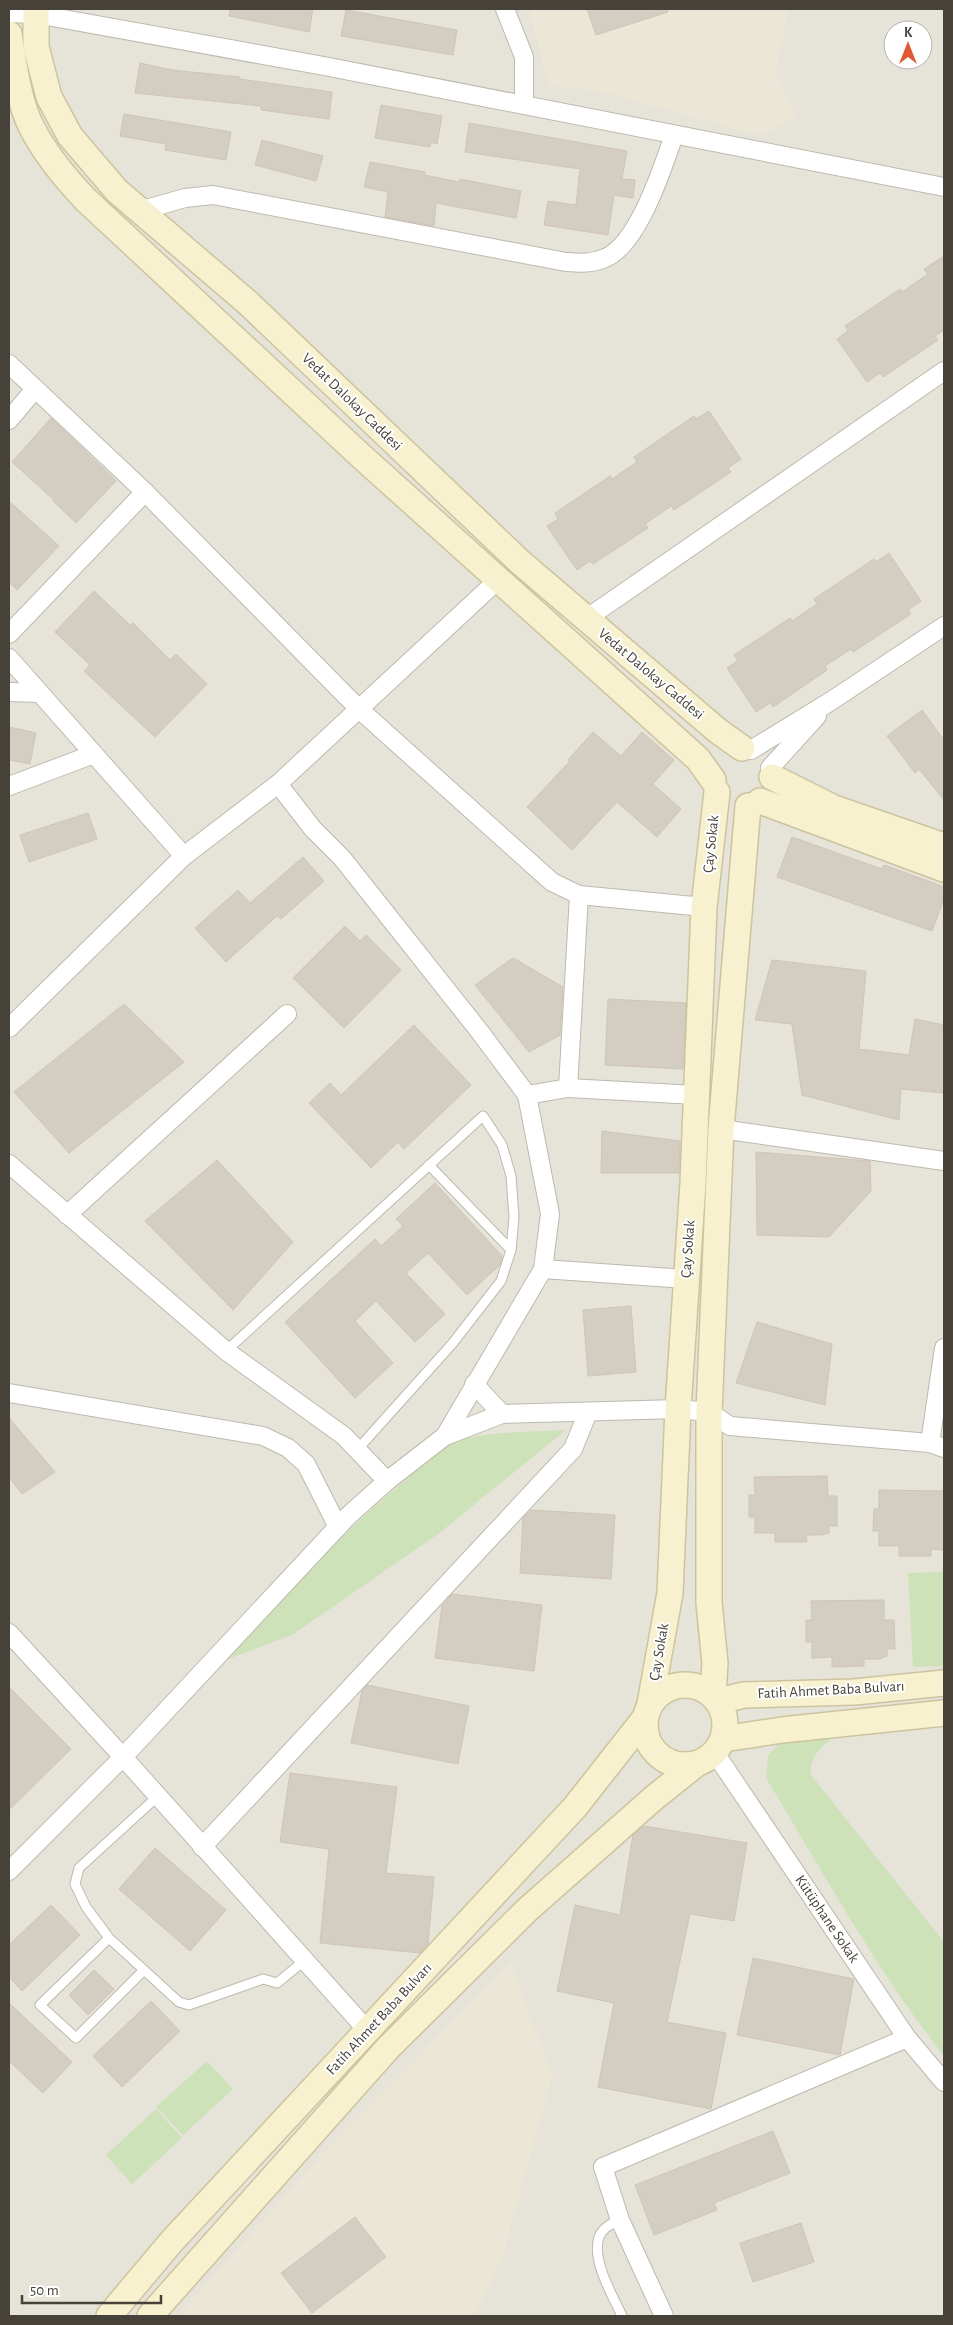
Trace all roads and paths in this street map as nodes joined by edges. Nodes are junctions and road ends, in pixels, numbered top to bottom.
1 (505, 9) edge
2 (36, 12) edge
3 (9, 13) edge
4 (9, 34) edge
5 (524, 105) junction
6 (674, 135) junction
7 (944, 187) edge
8 (139, 211) junction
9 (9, 364) edge
10 (944, 371) edge
11 (35, 389) junction
12 (9, 420) edge
13 (145, 492) junction
14 (499, 580) junction
15 (586, 619) junction
16 (944, 626) edge
17 (9, 634) edge
18 (9, 658) edge
19 (9, 692) edge
20 (40, 694) junction
21 (831, 701) junction
22 (359, 708) junction
23 (747, 749) junction
24 (94, 754) junction
25 (771, 773) junction
26 (278, 784) junction
27 (9, 786) edge
28 (715, 786) junction
29 (754, 803) junction
30 (944, 846) edge
31 (184, 856) junction
32 (944, 869) edge
33 (579, 895) junction
34 (704, 907) junction
35 (287, 1014) dead end
36 (9, 1028) edge
37 (568, 1088) junction
38 (527, 1095) junction
39 (696, 1095) junction
40 (721, 1128) junction
41 (944, 1161) edge
42 (9, 1164) edge
43 (430, 1165) junction
44 (68, 1215) junction
45 (511, 1250) junction
46 (543, 1269) junction
47 (686, 1279) junction
48 (944, 1348) edge
49 (226, 1351) junction
50 (474, 1384) junction
51 (9, 1393) edge
52 (678, 1409) junction
53 (588, 1412) junction
54 (709, 1412) junction
55 (502, 1414) junction
56 (445, 1436) junction
57 (937, 1446) edge
58 (358, 1450) junction
59 (387, 1481) junction
60 (338, 1527) junction
61 (9, 1633) edge
62 (944, 1683) edge
63 (715, 1698) junction
64 (647, 1711) junction
65 (944, 1713) edge
66 (711, 1752) junction
67 (123, 1757) junction
68 (157, 1797) junction
69 (202, 1847) junction
70 (9, 1872) edge
71 (109, 1938) junction
72 (304, 1961) junction
73 (143, 1971) junction
74 (367, 2030) junction
75 (907, 2038) junction
76 (944, 2082) edge
77 (620, 2220) junction
78 (109, 2316) edge
79 (150, 2316) edge
80 (622, 2316) edge
81 (664, 2316) edge

1 - 5 street
2 - 3 street
2 - 5 street
2 - 8 main road, Vedat Dalokay Caddesi
4 - 14 main road
5 - 6 street
6 - 7 street
6 - 8 street
8 - 15 main road, Vedat Dalokay Caddesi
9 - 11 street
10 - 15 street
11 - 12 street
11 - 13 street
13 - 17 street
13 - 22 street
14 - 22 street
14 - 28 main road
15 - 23 main road, Vedat Dalokay Caddesi
16 - 21 street
18 - 20 street
19 - 20 street
20 - 24 street
21 - 23 street
21 - 25 street
22 - 26 street
22 - 33 street
23 - 25 main road
23 - 28 main road
24 - 27 street
24 - 31 street
25 - 29 main road
25 - 30 main road
26 - 31 street
26 - 38 street
28 - 29 main road
28 - 34 main road, Çay Sokak
29 - 32 main road
29 - 40 main road, Çay Sokak
31 - 36 street
33 - 34 street
33 - 37 street
34 - 39 main road, Çay Sokak
35 - 44 street
37 - 38 street
37 - 39 street
38 - 46 street
39 - 47 main road, Çay Sokak
40 - 41 street
40 - 54 main road, Çay Sokak
42 - 44 street
43 - 45 lane
43 - 45 lane
43 - 49 lane
44 - 49 street
45 - 58 lane
46 - 47 street
46 - 50 street
47 - 52 main road, Çay Sokak
48 - 57 street
49 - 58 street
50 - 55 street
50 - 56 street
51 - 60 street
52 - 53 street
52 - 54 street
52 - 64 main road, Çay Sokak
53 - 55 street
53 - 69 street
54 - 57 street
54 - 63 main road, Çay Sokak
55 - 56 street
56 - 59 street
58 - 59 street
59 - 60 street
60 - 67 street
61 - 67 street
62 - 63 main road, Fatih Ahmet Baba Bulvarı
63 - 64 main road
63 - 66 main road
64 - 66 main road
64 - 74 main road, Fatih Ahmet Baba Bulvarı
65 - 66 main road, Fatih Ahmet Baba Bulvarı
66 - 75 street, Kütüphane Sokak
66 - 79 main road, Fatih Ahmet Baba Bulvarı
67 - 68 street
67 - 70 street
68 - 69 street
68 - 71 lane
69 - 72 street
71 - 73 lane
71 - 73 lane
72 - 73 lane
72 - 74 street
74 - 78 main road, Fatih Ahmet Baba Bulvarı
75 - 76 street, Kütüphane Sokak
75 - 77 street
77 - 80 lane
77 - 81 street

